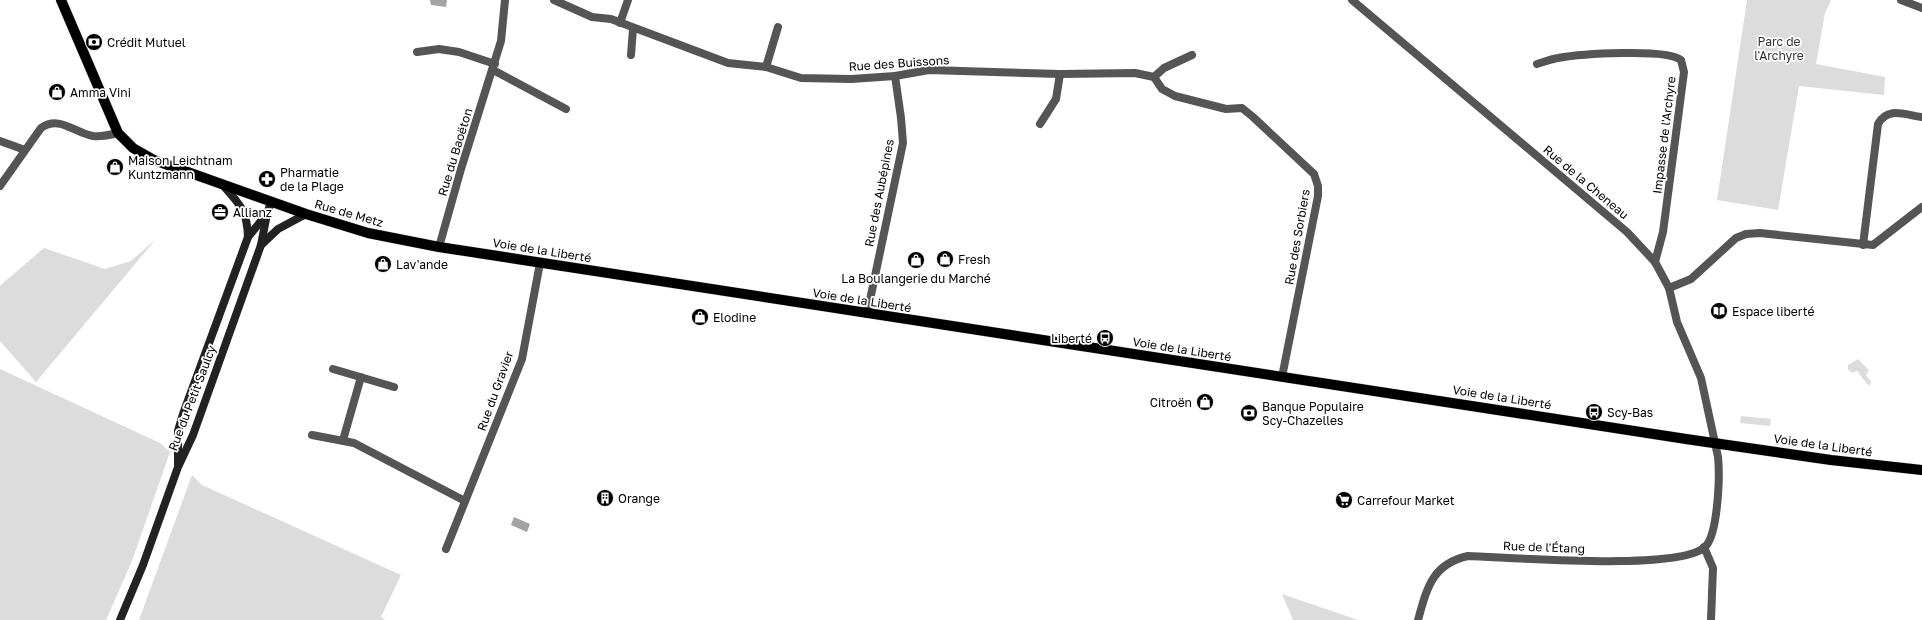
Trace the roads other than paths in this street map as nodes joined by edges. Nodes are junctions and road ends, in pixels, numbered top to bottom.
1 (61, 0) edge
2 (505, 0) edge
3 (554, 0) edge
4 (628, 0) edge
5 (1352, 0) edge
6 (1901, 0) edge
7 (1922, 8) edge
8 (620, 23) junction
9 (778, 27) dead end
10 (633, 29) junction
11 (417, 52) dead end
12 (631, 55) dead end
13 (1192, 55) dead end
14 (1538, 64) dead end
15 (494, 67) junction
16 (766, 67) junction
17 (1060, 74) junction
18 (895, 76) junction
19 (1154, 78) junction
20 (566, 109) dead end
21 (1922, 117) edge
22 (1040, 124) dead end
23 (118, 133) junction
24 (0, 141) edge
25 (25, 150) junction
26 (222, 184) junction
27 (0, 186) edge
28 (271, 202) junction
29 (1922, 207) edge
30 (267, 214) junction
31 (306, 214) junction
32 (248, 237) junction
33 (261, 245) junction
34 (1863, 245) junction
35 (439, 247) junction
36 (1655, 262) junction
37 (540, 263) junction
38 (1669, 288) junction
39 (867, 314) junction
40 (333, 369) dead end
41 (361, 377) junction
42 (1282, 377) junction
43 (394, 387) dead end
44 (312, 435) dead end
45 (343, 440) junction
46 (1716, 443) junction
47 (178, 467) junction
48 (1922, 470) edge
49 (465, 501) junction
50 (1704, 547) junction
51 (446, 549) dead end
52 (120, 620) edge
53 (1418, 620) edge
54 (1711, 620) edge

1 - 23 main road
2 - 15 street, Rue du Baoëton
3 - 8 street, Rue des Buissons
4 - 8 street
5 - 36 street, Rue de la Cheneau
6 - 7 street
8 - 10 street, Rue des Buissons
9 - 16 street
10 - 12 street
10 - 16 street, Rue des Buissons
11 - 15 street
13 - 19 street
14 - 36 street, Impasse de l'Archyre
15 - 20 street
15 - 35 street, Rue du Baoëton
16 - 18 street, Rue des Buissons
17 - 18 street, Rue des Buissons
17 - 19 street, Rue des Buissons
17 - 22 street
18 - 39 street, Rue des Aubépines
19 - 42 street, Rue des Sorbiers
21 - 34 street
23 - 25 street
23 - 26 main road, Rue de Metz
24 - 25 street
25 - 27 street
26 - 28 main road, Rue de Metz
26 - 32 main road, Rue du Petit Saulcy
28 - 30 main road, Rue du Petit Saulcy
28 - 31 main road, Rue de Metz
29 - 34 street
30 - 32 main road, Rue du Petit Saulcy
30 - 33 main road, Rue du Petit Saulcy
31 - 33 main road, Rue du Petit Saulcy
31 - 35 main road, Rue de Metz
32 - 47 main road, Rue du Petit Saulcy
33 - 47 main road, Rue du Petit Saulcy
34 - 38 street
35 - 37 main road, Voie de la Liberté
36 - 38 street, Rue de la Cheneau
37 - 39 main road, Voie de la Liberté
37 - 49 street, Rue du Gravier
38 - 46 street, Rue de la Cheneau
39 - 42 main road, Voie de la Liberté
40 - 41 street
41 - 43 street
41 - 45 street
42 - 46 main road, Voie de la Liberté
44 - 45 street
45 - 49 street
46 - 48 main road, Voie de la Liberté
46 - 50 street, Rue de la Cheneau
47 - 52 main road
49 - 51 street, Rue du Gravier
50 - 53 street, Rue de l'Étang
50 - 54 street

